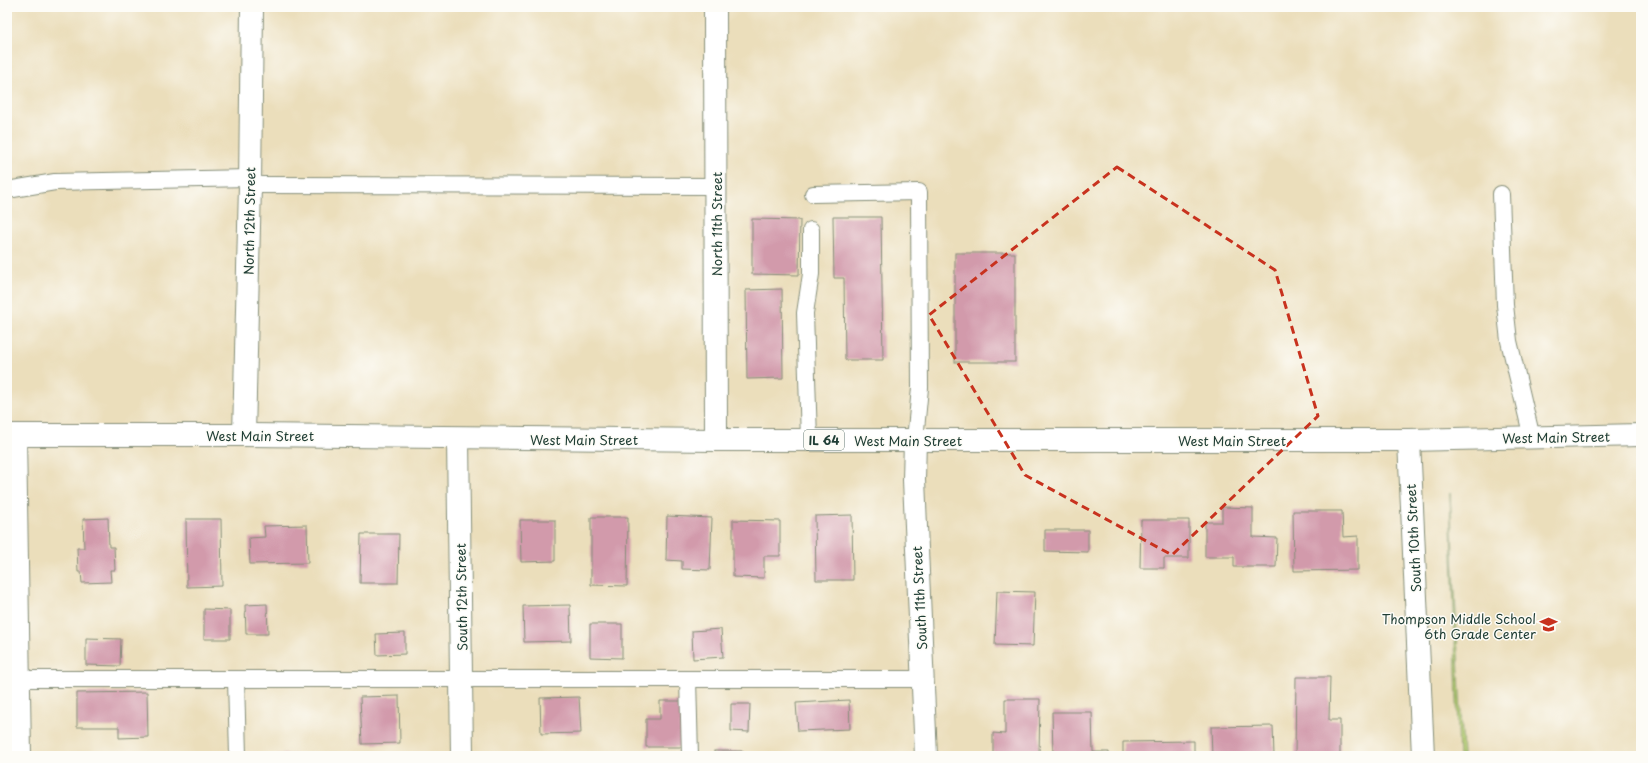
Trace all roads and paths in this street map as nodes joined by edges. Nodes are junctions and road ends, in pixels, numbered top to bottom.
1 (252, 7) edge
2 (715, 7) edge
3 (250, 182) junction
4 (716, 186) junction
5 (7, 190) edge
6 (814, 194) dead end
7 (1501, 194) dead end
8 (811, 230) dead end
9 (11, 435) edge
10 (244, 435) junction
11 (1641, 436) edge
12 (458, 438) junction
13 (1532, 438) junction
14 (716, 440) junction
15 (809, 440) junction
16 (915, 440) junction
17 (1409, 440) junction
18 (13, 679) edge
19 (236, 679) junction
20 (462, 679) junction
21 (688, 679) junction
22 (922, 679) junction
23 (20, 756) edge
24 (238, 756) edge
25 (462, 756) edge
26 (690, 756) edge
27 (926, 756) edge
28 (1423, 756) edge

1 - 3 street, North 12th Street
2 - 4 street, North 11th Street
3 - 4 lane
3 - 5 lane
3 - 10 street, North 12th Street
4 - 14 street, North 11th Street
6 - 16 lane
7 - 13 lane
8 - 15 lane
9 - 10 street, West Main Street / IL 64
9 - 18 street
10 - 12 street, West Main Street / IL 64
11 - 13 street, West Main Street / IL 64
12 - 14 street, West Main Street / IL 64
12 - 20 street, South 12th Street
13 - 17 street, West Main Street / IL 64
14 - 15 street, West Main Street / IL 64
15 - 16 street, West Main Street / IL 64
16 - 17 street, West Main Street / IL 64
16 - 22 street, South 11th Street
17 - 28 street, South 10th Street
18 - 19 lane
18 - 23 street
19 - 20 lane
19 - 24 lane
20 - 21 lane
20 - 25 street, South 12th Street
21 - 22 lane
21 - 26 lane
22 - 27 street, South 11th Street

